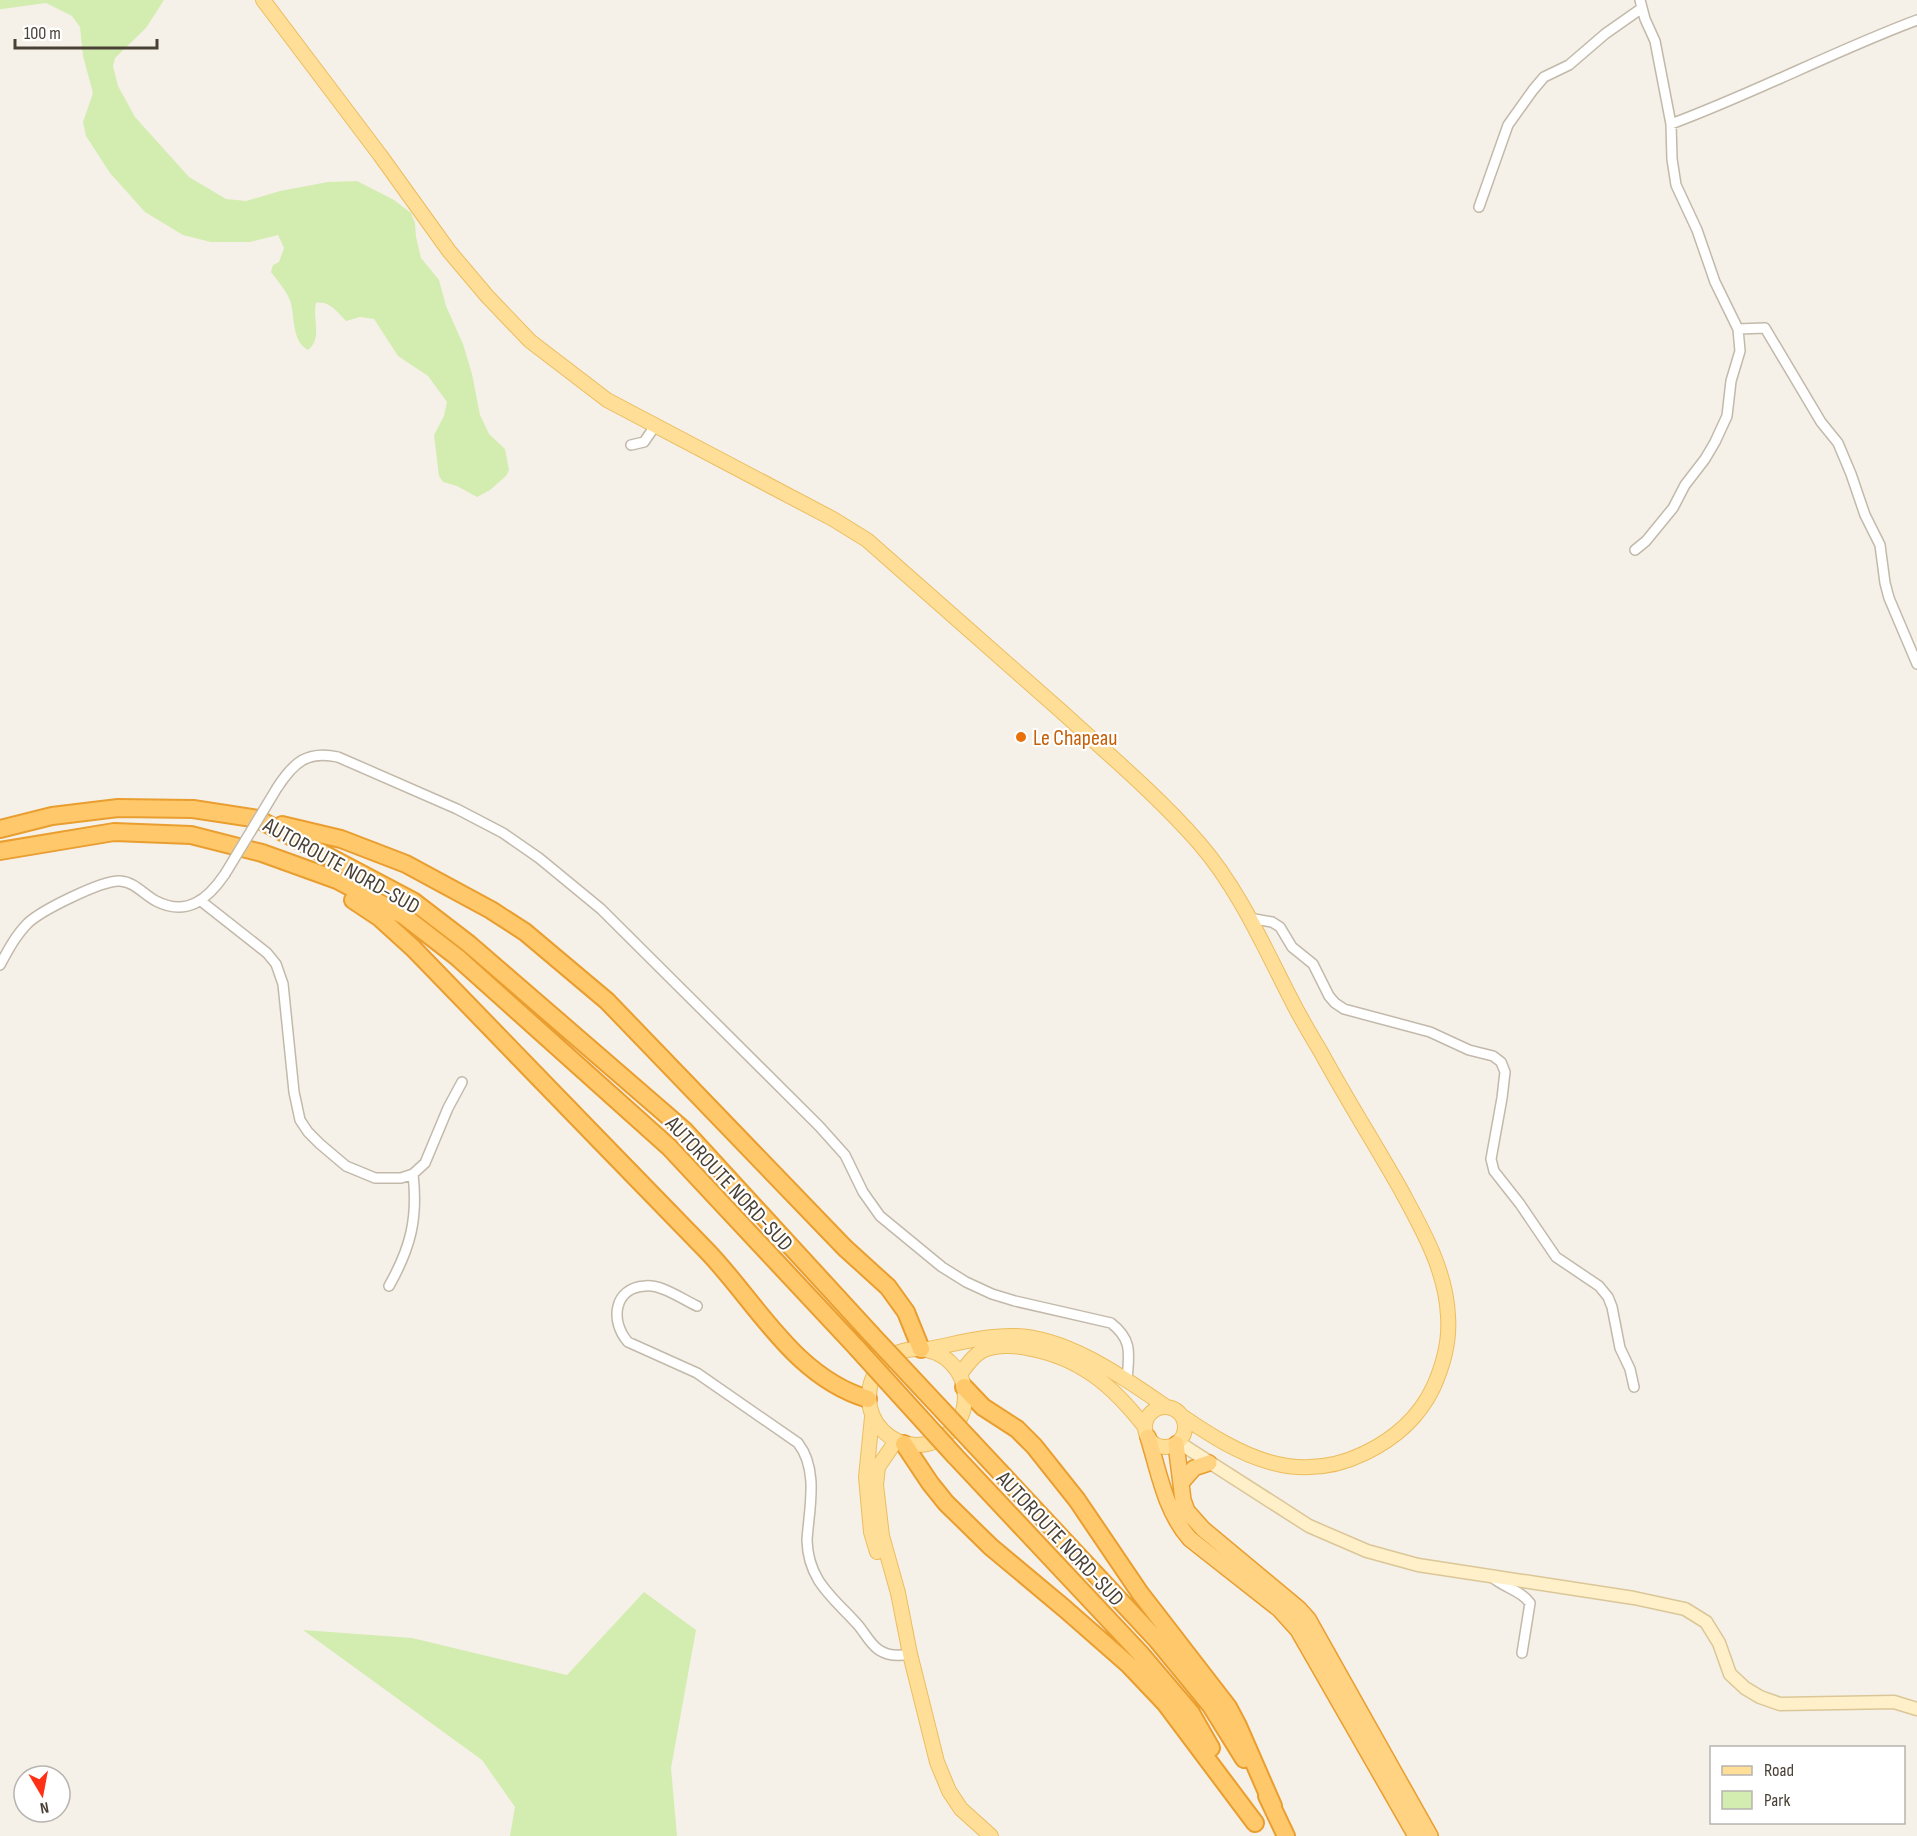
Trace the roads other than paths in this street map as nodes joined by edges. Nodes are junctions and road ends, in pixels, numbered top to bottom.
1 (263, 0) edge
2 (1641, 4) edge
3 (1917, 20) edge
4 (1671, 124) junction
5 (1479, 207) dead end
6 (1738, 329) junction
7 (655, 426) junction
8 (631, 445) dead end
9 (1635, 550) dead end
10 (1917, 664) edge
11 (258, 819) junction
12 (0, 829) edge
13 (0, 851) edge
14 (262, 853) junction
15 (201, 901) junction
16 (1249, 918) junction
17 (0, 965) edge
18 (462, 1082) dead end
19 (413, 1174) junction
20 (389, 1286) dead end
21 (697, 1306) dead end
22 (923, 1349) junction
23 (1127, 1380) junction
24 (962, 1381) junction
25 (1634, 1387) dead end
26 (839, 1388) junction
27 (868, 1399) junction
28 (1165, 1406) junction
29 (1182, 1416) junction
30 (872, 1423) junction
31 (1147, 1432) junction
32 (1214, 1437) junction
33 (1181, 1438) junction
34 (900, 1442) junction
35 (1209, 1463) junction
36 (1181, 1483) junction
37 (1491, 1576) junction
38 (1522, 1653) dead end
39 (910, 1654) junction
40 (1917, 1709) edge
41 (1273, 1806) junction
42 (1258, 1830) edge
43 (991, 1836) edge
44 (1286, 1836) edge
45 (1416, 1836) edge
46 (1430, 1836) edge

1 - 7 main road
2 - 4 street
2 - 5 street
3 - 4 street
4 - 6 street
6 - 9 street
6 - 10 street
7 - 8 street
7 - 16 main road
11 - 12 highway, AUTOROUTE NORD-SUD
11 - 22 highway
11 - 41 highway, AUTOROUTE NORD-SUD, bridge
13 - 14 highway, AUTOROUTE NORD-SUD
14 - 26 highway
14 - 42 highway, AUTOROUTE NORD-SUD, bridge
15 - 17 street
15 - 19 street
15 - 23 street, bridge
16 - 25 street
16 - 32 main road
18 - 19 street
19 - 20 street
21 - 39 street
22 - 23 main road
22 - 24 main road
22 - 27 main road
23 - 28 main road
24 - 31 main road
24 - 34 main road
24 - 41 highway
26 - 27 highway
26 - 30 main road
27 - 30 main road
28 - 29 main road
28 - 31 main road
29 - 32 main road
29 - 33 main road
30 - 34 main road
30 - 39 main road
31 - 33 main road
31 - 45 highway
32 - 33 main road
33 - 35 main road
33 - 36 highway
34 - 39 main road
34 - 42 highway
35 - 36 highway
35 - 37 main road
36 - 46 highway
37 - 38 street
37 - 40 main road
39 - 43 main road
41 - 44 highway, AUTOROUTE NORD-SUD

